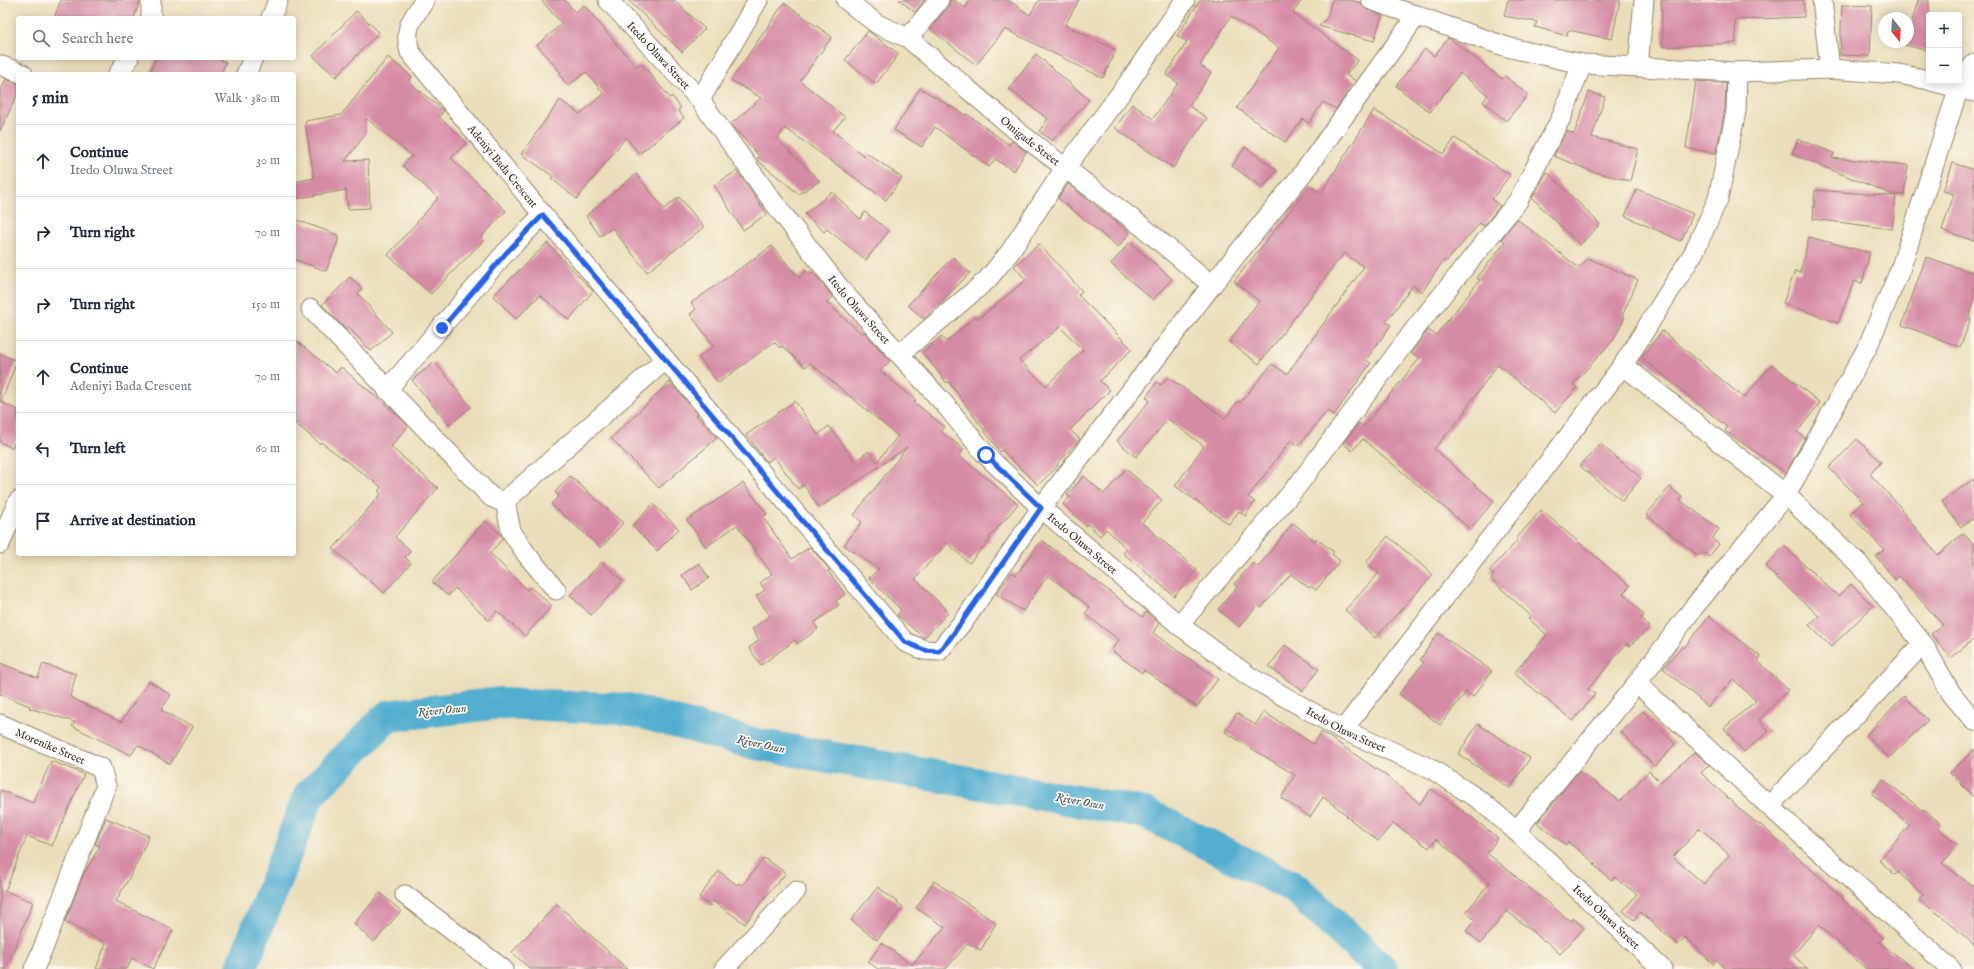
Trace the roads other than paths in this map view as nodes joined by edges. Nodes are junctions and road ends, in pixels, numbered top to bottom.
1 (151, 0) edge
2 (278, 0) edge
3 (425, 0) edge
4 (608, 0) edge
5 (758, 0) edge
6 (846, 0) edge
7 (939, 0) edge
8 (1185, 0) edge
9 (1371, 0) edge
10 (1644, 0) edge
11 (1822, 0) edge
12 (1417, 14) junction
13 (151, 16) edge
14 (272, 16) edge
15 (908, 38) junction
16 (128, 60) edge
17 (252, 60) edge
18 (1582, 64) junction
19 (1974, 64) edge
20 (0, 65) edge
21 (1638, 67) junction
22 (1830, 69) junction
23 (18, 72) edge
24 (119, 72) edge
25 (247, 72) edge
26 (1737, 72) junction
27 (1926, 80) edge
28 (1942, 84) edge
29 (1966, 90) edge
30 (700, 100) junction
31 (1065, 168) junction
32 (543, 215) junction
33 (1212, 285) junction
34 (311, 309) dead end
35 (900, 354) junction
36 (665, 360) junction
37 (1623, 365) junction
38 (387, 390) junction
39 (1786, 495) junction
40 (505, 501) junction
41 (16, 506) edge
42 (1041, 508) junction
43 (0, 544) edge
44 (556, 590) dead end
45 (1179, 625) junction
46 (1923, 644) junction
47 (1637, 683) junction
48 (1974, 721) edge
49 (0, 724) edge
50 (1343, 730) junction
51 (1769, 806) junction
52 (1516, 831) junction
53 (796, 891) dead end
54 (405, 895) dead end
55 (34, 969) edge
56 (503, 969) edge
57 (724, 969) edge
58 (1662, 969) edge
59 (1951, 969) edge

1 - 13 street
2 - 14 street
3 - 32 street, Adeniyi Bada Crescent
4 - 30 street, Itedo Oluwa Street
5 - 30 street
6 - 15 street, Omigade Street
7 - 15 street
8 - 31 street
9 - 12 street
10 - 21 street
11 - 22 street
12 - 18 street
12 - 33 street
15 - 31 street, Omigade Street
16 - 24 street
17 - 25 street
18 - 21 street
18 - 45 street
19 - 29 street
20 - 23 street
21 - 26 street
22 - 26 street
22 - 27 street
26 - 37 street
28 - 29 street
29 - 39 street
30 - 35 street, Itedo Oluwa Street
31 - 33 street, Omigade Street
31 - 35 street
32 - 36 street, Adeniyi Bada Crescent
32 - 38 street
33 - 42 street
34 - 38 street
35 - 42 street, Itedo Oluwa Street
36 - 40 street
36 - 42 street, Adeniyi Bada Crescent
37 - 39 street
37 - 50 street
38 - 40 street
39 - 46 street
39 - 47 street
40 - 44 street
41 - 43 street
42 - 45 street, Itedo Oluwa Street
45 - 50 street, Itedo Oluwa Street
46 - 48 street
46 - 51 street
47 - 51 street
47 - 52 street
49 - 55 street, Morenike Street
50 - 52 street, Itedo Oluwa Street
51 - 59 street
52 - 58 street, Itedo Oluwa Street
53 - 57 street
54 - 56 street

